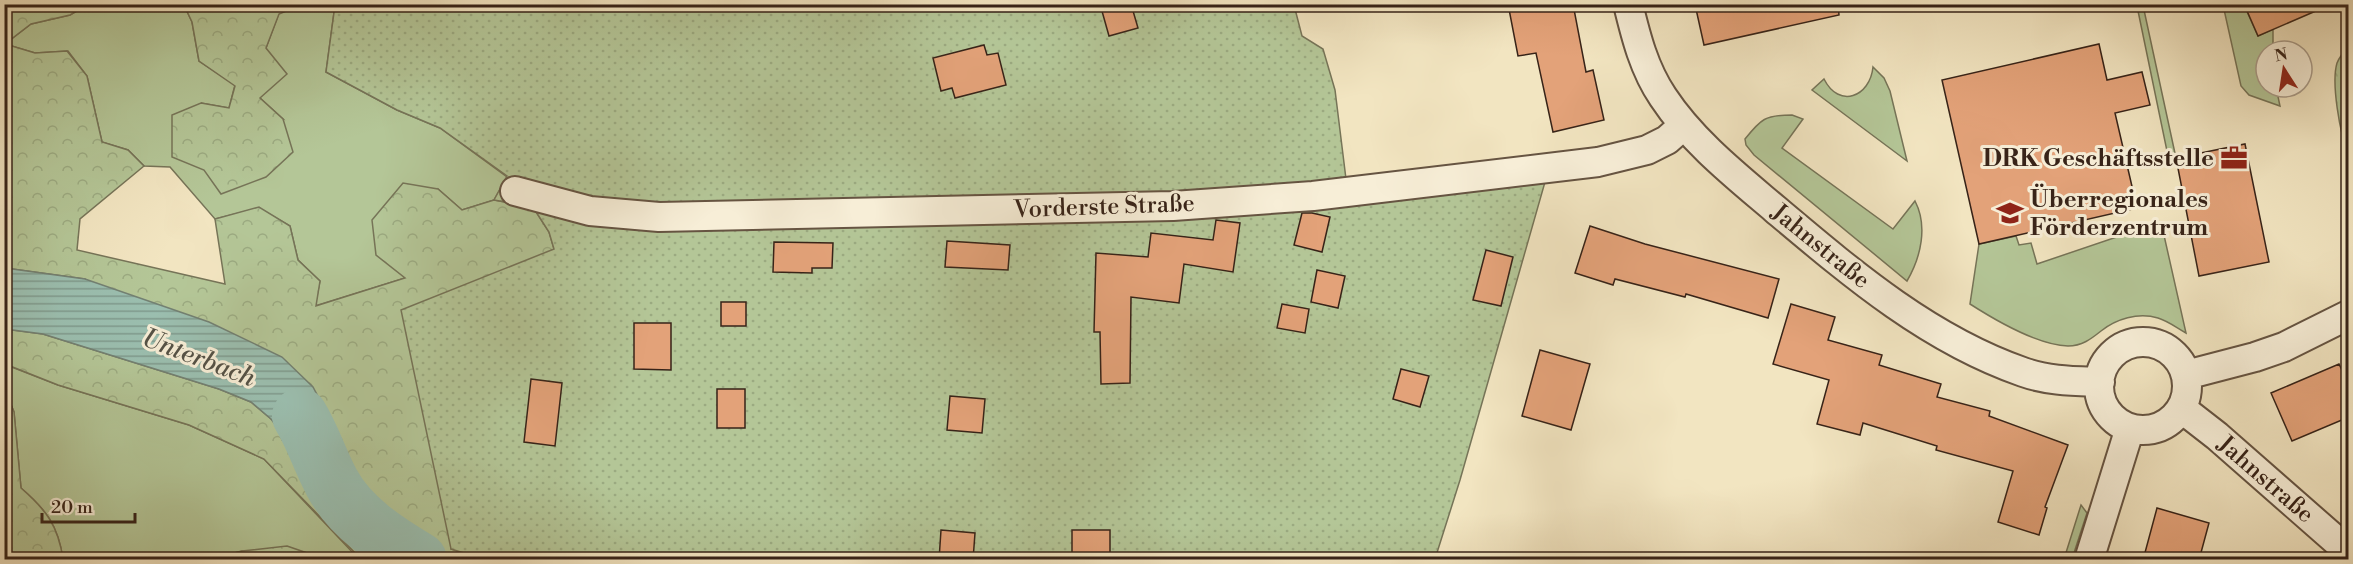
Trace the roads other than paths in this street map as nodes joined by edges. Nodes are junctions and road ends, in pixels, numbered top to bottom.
1 (1628, 4) edge
2 (1684, 125) junction
3 (515, 191) dead end
4 (2349, 315) edge
5 (2186, 375) junction
6 (2100, 382) junction
7 (2181, 408) junction
8 (2130, 428) junction
9 (2349, 551) edge
10 (2089, 560) edge

1 - 2 street, Jahnstraße
2 - 3 street, Vorderste Straße
2 - 6 street, Jahnstraße
4 - 5 street
5 - 6 street
5 - 7 street
6 - 8 street
7 - 8 street
7 - 9 street, Jahnstraße
8 - 10 street

